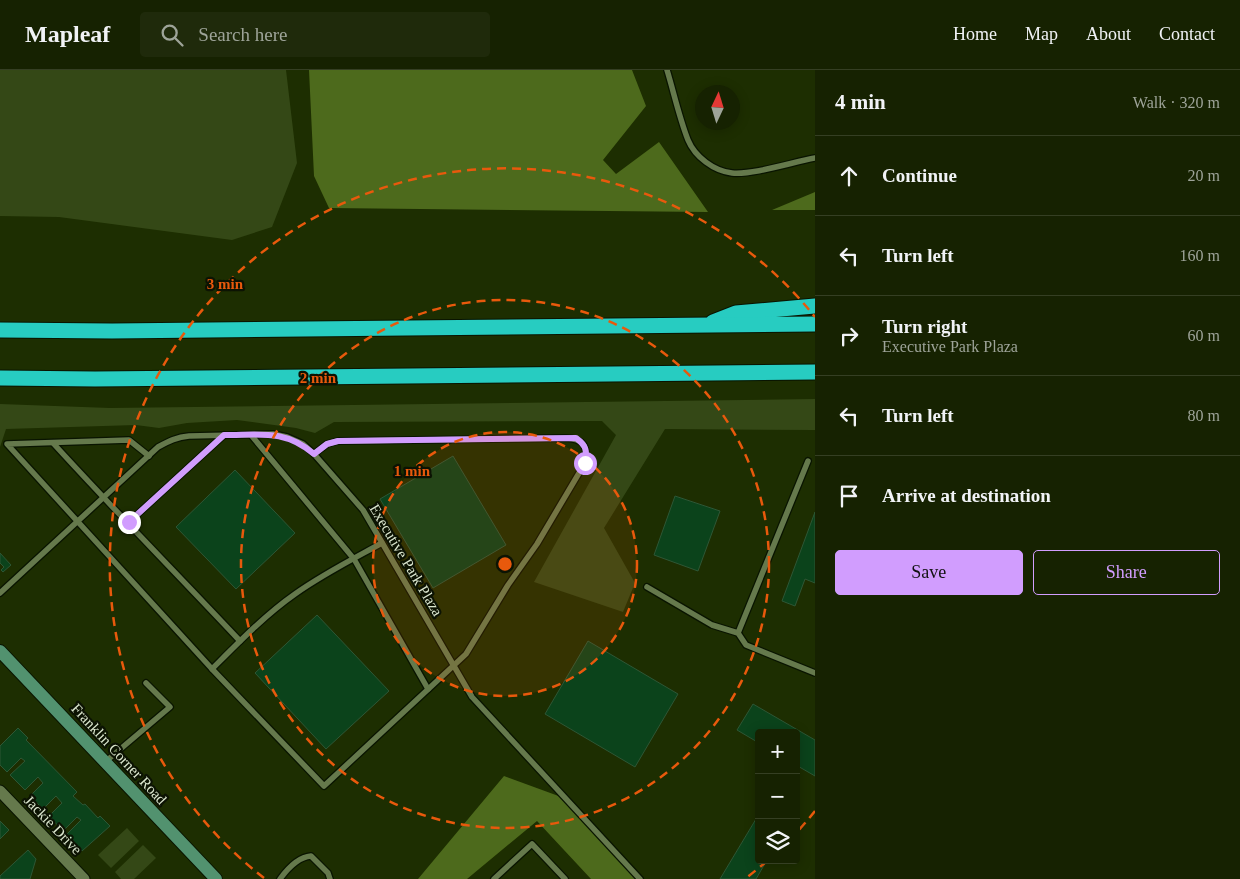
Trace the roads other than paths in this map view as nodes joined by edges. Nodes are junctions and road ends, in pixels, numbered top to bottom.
1 (667, 70) edge
2 (815, 158) edge
3 (815, 306) edge
4 (815, 324) edge
5 (705, 325) junction
6 (0, 330) edge
7 (815, 372) edge
8 (0, 378) edge
9 (224, 435) junction
10 (251, 435) junction
11 (53, 442) junction
12 (314, 454) junction
13 (148, 456) junction
14 (808, 461) dead end
15 (103, 498) junction
16 (77, 522) junction
17 (129, 522) junction
18 (382, 543) junction
19 (354, 558) junction
20 (647, 587) dead end
21 (0, 593) edge
22 (738, 633) junction
23 (240, 641) junction
24 (0, 651) edge
25 (454, 665) junction
26 (212, 669) junction
27 (815, 673) edge
28 (146, 682) dead end
29 (428, 689) junction
30 (105, 762) junction
31 (0, 791) edge
32 (213, 878) edge
33 (84, 879) edge
34 (280, 879) edge
35 (330, 879) edge
36 (494, 879) edge
37 (565, 879) edge
38 (640, 879) edge

1 - 2 lane
3 - 5 highway
4 - 5 highway
5 - 6 highway
7 - 8 highway
9 - 10 lane, Executive Park Plaza
9 - 13 lane, Executive Park Plaza
9 - 17 lane
10 - 12 lane, Executive Park Plaza
10 - 19 lane
11 - 13 lane
11 - 15 lane
11 - 16 lane
12 - 18 lane, Executive Park Plaza
12 - 25 lane
13 - 15 lane, Executive Park Plaza
14 - 22 lane
15 - 16 lane, Executive Park Plaza
15 - 17 lane
16 - 21 lane, Executive Park Plaza
16 - 26 lane
17 - 23 lane
18 - 19 lane
18 - 25 lane, Executive Park Plaza
19 - 23 lane
19 - 29 lane
20 - 22 lane
22 - 27 lane
23 - 26 lane
24 - 30 main road, Franklin Corner Road
25 - 29 lane
25 - 38 lane, Executive Park Plaza
26 - 29 lane
28 - 30 lane
30 - 32 main road, Franklin Corner Road
31 - 33 street, Jackie Drive
34 - 35 lane
36 - 37 lane

